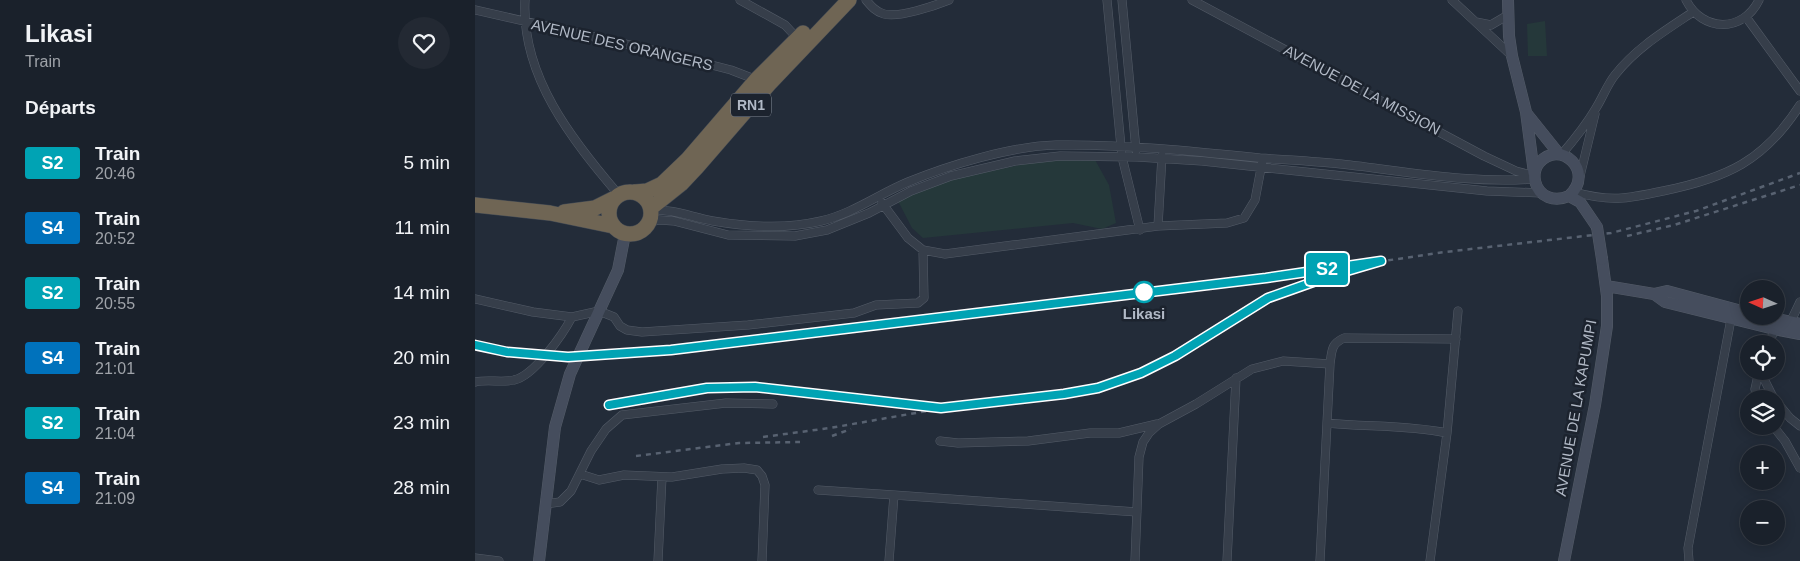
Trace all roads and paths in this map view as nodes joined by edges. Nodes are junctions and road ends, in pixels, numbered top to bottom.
1 (525, 0) edge
2 (740, 0) edge
3 (835, 0) edge
4 (849, 0) edge
5 (866, 0) edge
6 (949, 0) edge
7 (1107, 0) edge
8 (1122, 0) edge
9 (1192, 0) edge
10 (1452, 0) edge
11 (1508, 0) edge
12 (1686, 0) edge
13 (1759, 0) edge
14 (475, 10) edge
15 (1693, 12) junction
16 (1508, 15) junction
17 (1746, 17) junction
18 (1472, 21) junction
19 (525, 22) junction
20 (802, 42) junction
21 (1512, 56) junction
22 (762, 83) junction
23 (1800, 91) edge
24 (1800, 105) edge
25 (1597, 107) junction
26 (1526, 112) junction
27 (1121, 146) junction
28 (1136, 146) junction
29 (1162, 149) junction
30 (1560, 154) junction
31 (1121, 157) junction
32 (1137, 157) junction
33 (1262, 158) junction
34 (976, 159) junction
35 (1162, 159) junction
36 (1261, 168) junction
37 (978, 169) junction
38 (1534, 177) junction
39 (1573, 191) junction
40 (635, 192) junction
41 (1541, 193) junction
42 (616, 197) junction
43 (879, 197) junction
44 (475, 205) edge
45 (883, 205) junction
46 (650, 213) junction
47 (550, 214) junction
48 (711, 220) junction
49 (1158, 226) junction
50 (619, 230) junction
51 (708, 230) junction
52 (1140, 230) junction
53 (923, 250) junction
54 (1607, 286) junction
55 (1654, 294) junction
56 (475, 299) edge
57 (1800, 302) edge
58 (599, 310) junction
59 (1458, 311) dead end
60 (1740, 311) edge
61 (572, 317) junction
62 (1731, 319) junction
63 (1740, 320) edge
64 (1793, 326) edge
65 (1800, 334) edge
66 (1456, 339) junction
67 (1330, 364) junction
68 (1236, 378) junction
69 (475, 382) edge
70 (773, 404) dead end
71 (1785, 412) edge
72 (1327, 423) junction
73 (1159, 424) junction
74 (1800, 426) edge
75 (1447, 433) junction
76 (1780, 435) edge
77 (940, 441) dead end
78 (1800, 468) edge
79 (580, 474) junction
80 (662, 477) junction
81 (818, 490) dead end
82 (893, 495) junction
83 (545, 504) junction
84 (1137, 512) junction
85 (475, 558) edge
86 (499, 561) edge
87 (539, 561) edge
88 (658, 561) edge
89 (762, 561) edge
90 (889, 561) edge
91 (1135, 561) edge
92 (1227, 561) edge
93 (1320, 561) edge
94 (1430, 561) edge
95 (1564, 561) edge
96 (1689, 561) edge

1 - 19 street
2 - 20 street
3 - 20 highway, RN1
4 - 20 highway, RN1
5 - 6 street
7 - 27 street
8 - 28 street
9 - 38 street, AVENUE DE LA MISSION
10 - 18 street
11 - 16 main road
12 - 15 street
13 - 17 street
14 - 19 street, AVENUE DES ORANGERS
15 - 17 street
15 - 25 street
16 - 18 street
16 - 21 main road
17 - 23 street
18 - 21 street
19 - 22 street, AVENUE DES ORANGERS
19 - 42 street
20 - 22 highway, RN1
21 - 26 main road
22 - 40 highway, RN1
22 - 46 highway, RN1
24 - 39 street
25 - 30 street
25 - 39 street
26 - 30 main road
26 - 38 main road
27 - 28 street
27 - 31 street
27 - 34 street
28 - 29 street
28 - 32 street
29 - 33 street
29 - 35 street
30 - 38 main road
30 - 39 main road
31 - 32 street
31 - 37 street
31 - 52 street
32 - 35 street
33 - 36 street
33 - 38 street
34 - 37 street
34 - 43 street
35 - 36 street
35 - 49 street
36 - 41 street
36 - 49 street
37 - 45 street
38 - 41 main road
39 - 41 main road
39 - 54 main road, AVENUE DE LA KAPUMPI, bridge
40 - 42 highway
40 - 46 highway
42 - 47 highway
42 - 50 highway
43 - 45 street
43 - 48 street
44 - 47 highway
45 - 51 street
45 - 53 street
46 - 48 street
46 - 50 highway
46 - 51 street
47 - 50 highway
48 - 51 street
49 - 52 street
50 - 58 main road
52 - 53 street
53 - 58 street
54 - 55 main road
54 - 95 main road, AVENUE DE LA KAPUMPI
55 - 60 main road
55 - 62 main road
56 - 61 street
57 - 64 street
58 - 61 street
58 - 83 main road
59 - 66 street
61 - 69 street
62 - 63 main road
62 - 96 street
64 - 65 main road
66 - 67 street
66 - 75 street
67 - 68 street
67 - 72 street
68 - 73 street
68 - 92 street
70 - 79 street
71 - 74 street
72 - 75 street
72 - 93 street
73 - 77 street
73 - 84 street
75 - 94 street
76 - 78 street
79 - 80 street
79 - 83 street
80 - 88 street
80 - 89 street
81 - 82 street
82 - 84 street
82 - 90 street
83 - 87 main road
84 - 91 street
85 - 86 street

